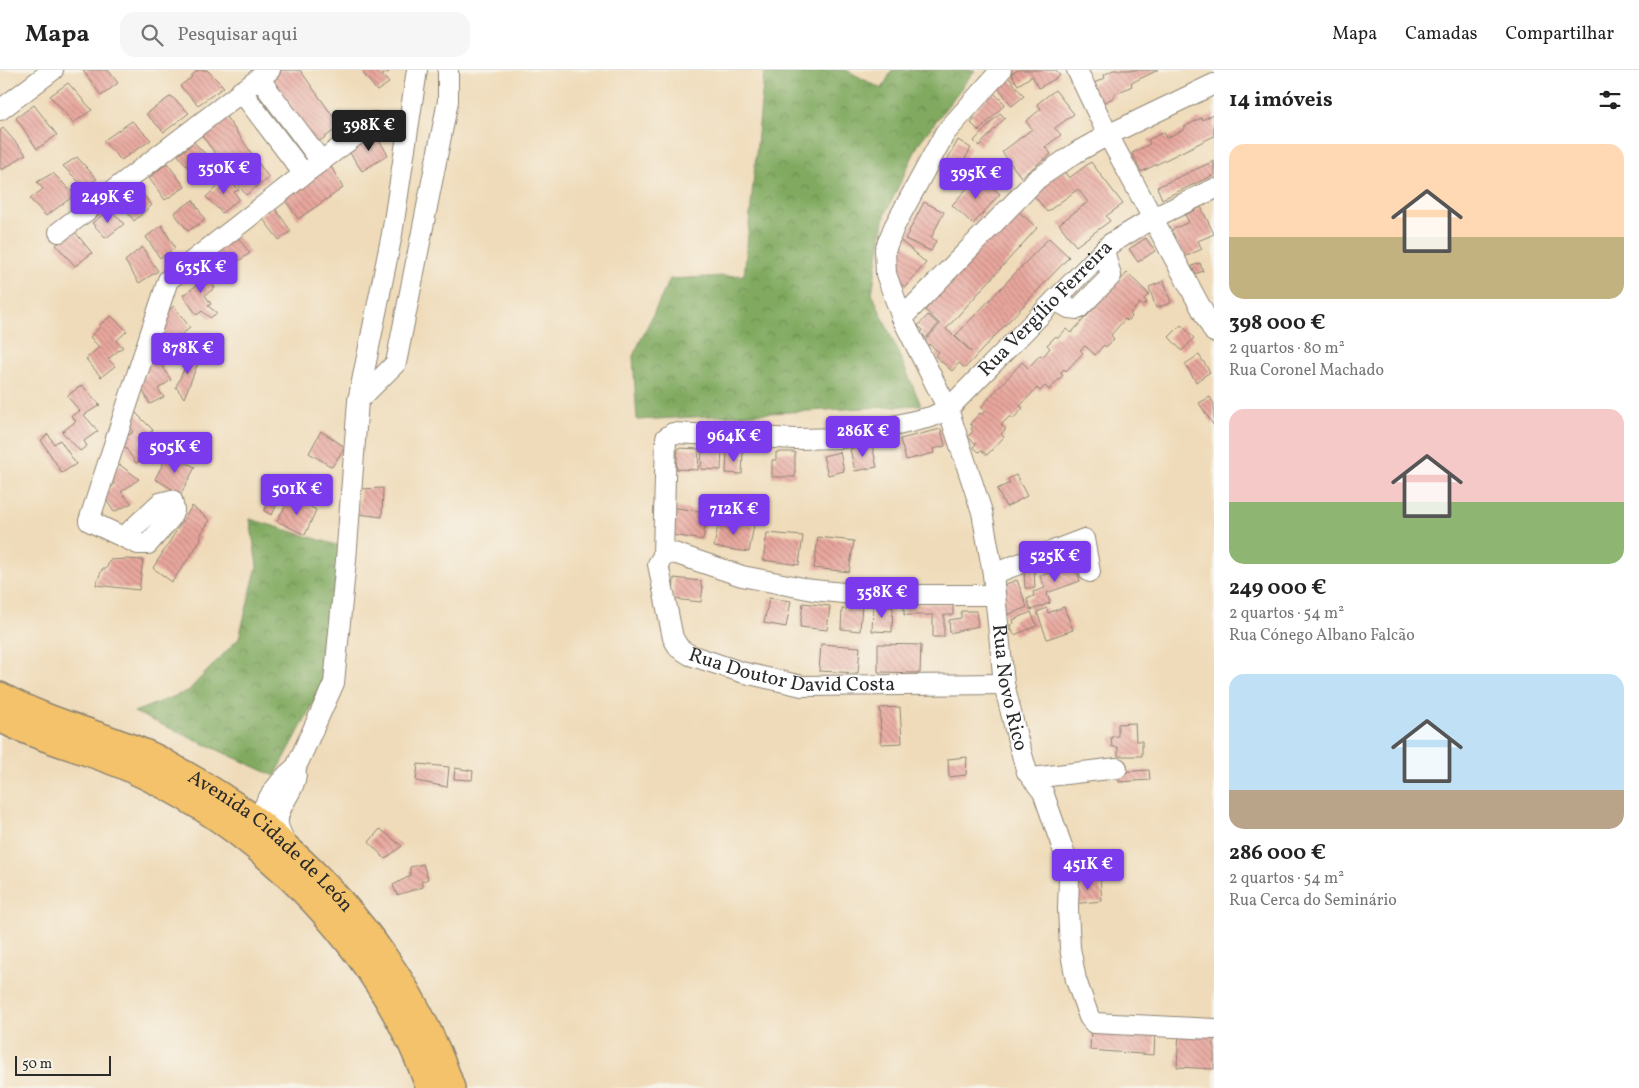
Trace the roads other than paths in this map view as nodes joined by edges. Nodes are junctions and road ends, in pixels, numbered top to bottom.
1 (34, 70) edge
2 (53, 70) edge
3 (417, 70) edge
4 (448, 70) edge
5 (1001, 70) edge
6 (1077, 70) edge
7 (252, 78) edge
8 (1214, 84) edge
9 (0, 95) edge
10 (0, 110) edge
11 (374, 122) dead end
12 (1108, 135) junction
13 (321, 161) junction
14 (304, 174) junction
15 (1214, 189) edge
16 (1152, 218) junction
17 (59, 232) dead end
18 (902, 318) junction
19 (1214, 332) edge
20 (358, 401) junction
21 (948, 409) junction
22 (124, 537) dead end
23 (664, 556) junction
24 (1090, 572) dead end
25 (993, 574) junction
26 (995, 595) junction
27 (1004, 684) junction
28 (0, 695) edge
29 (0, 719) edge
30 (126, 768) junction
31 (1118, 768) dead end
32 (292, 776) junction
33 (1032, 778) junction
34 (234, 804) junction
35 (259, 822) junction
36 (290, 850) junction
37 (304, 891) junction
38 (1214, 1029) edge
39 (429, 1088) edge
40 (452, 1088) edge

1 - 9 street
2 - 10 street
3 - 20 street
4 - 20 street
5 - 18 street, Rua Novo Rico
6 - 12 street
7 - 13 street
7 - 14 street
7 - 17 street
8 - 12 street
11 - 13 street
12 - 16 street
12 - 18 street
13 - 14 street
14 - 22 street
15 - 16 street, Rua Vergílio Ferreira
16 - 19 street
16 - 21 street, Rua Vergílio Ferreira
18 - 21 street, Rua Novo Rico
20 - 32 street
21 - 23 street, Rua Doutor David Costa
21 - 25 street, Rua Novo Rico
23 - 26 street
23 - 27 street, Rua Doutor David Costa
24 - 25 street
25 - 26 street, Rua Novo Rico
26 - 27 street, Rua Novo Rico
27 - 33 street, Rua Novo Rico
28 - 34 main road, Avenida Cidade de León
29 - 30 main road, Avenida Cidade de León
30 - 35 street
30 - 37 main road, Avenida Cidade de León
31 - 33 street, Rua Novo Rico
32 - 34 street
32 - 35 street
32 - 36 street
33 - 38 street, Rua Novo Rico
34 - 35 main road, Avenida Cidade de León
35 - 36 main road, Avenida Cidade de León
35 - 37 street
36 - 40 main road, Avenida Cidade de León
37 - 39 main road, Avenida Cidade de León

